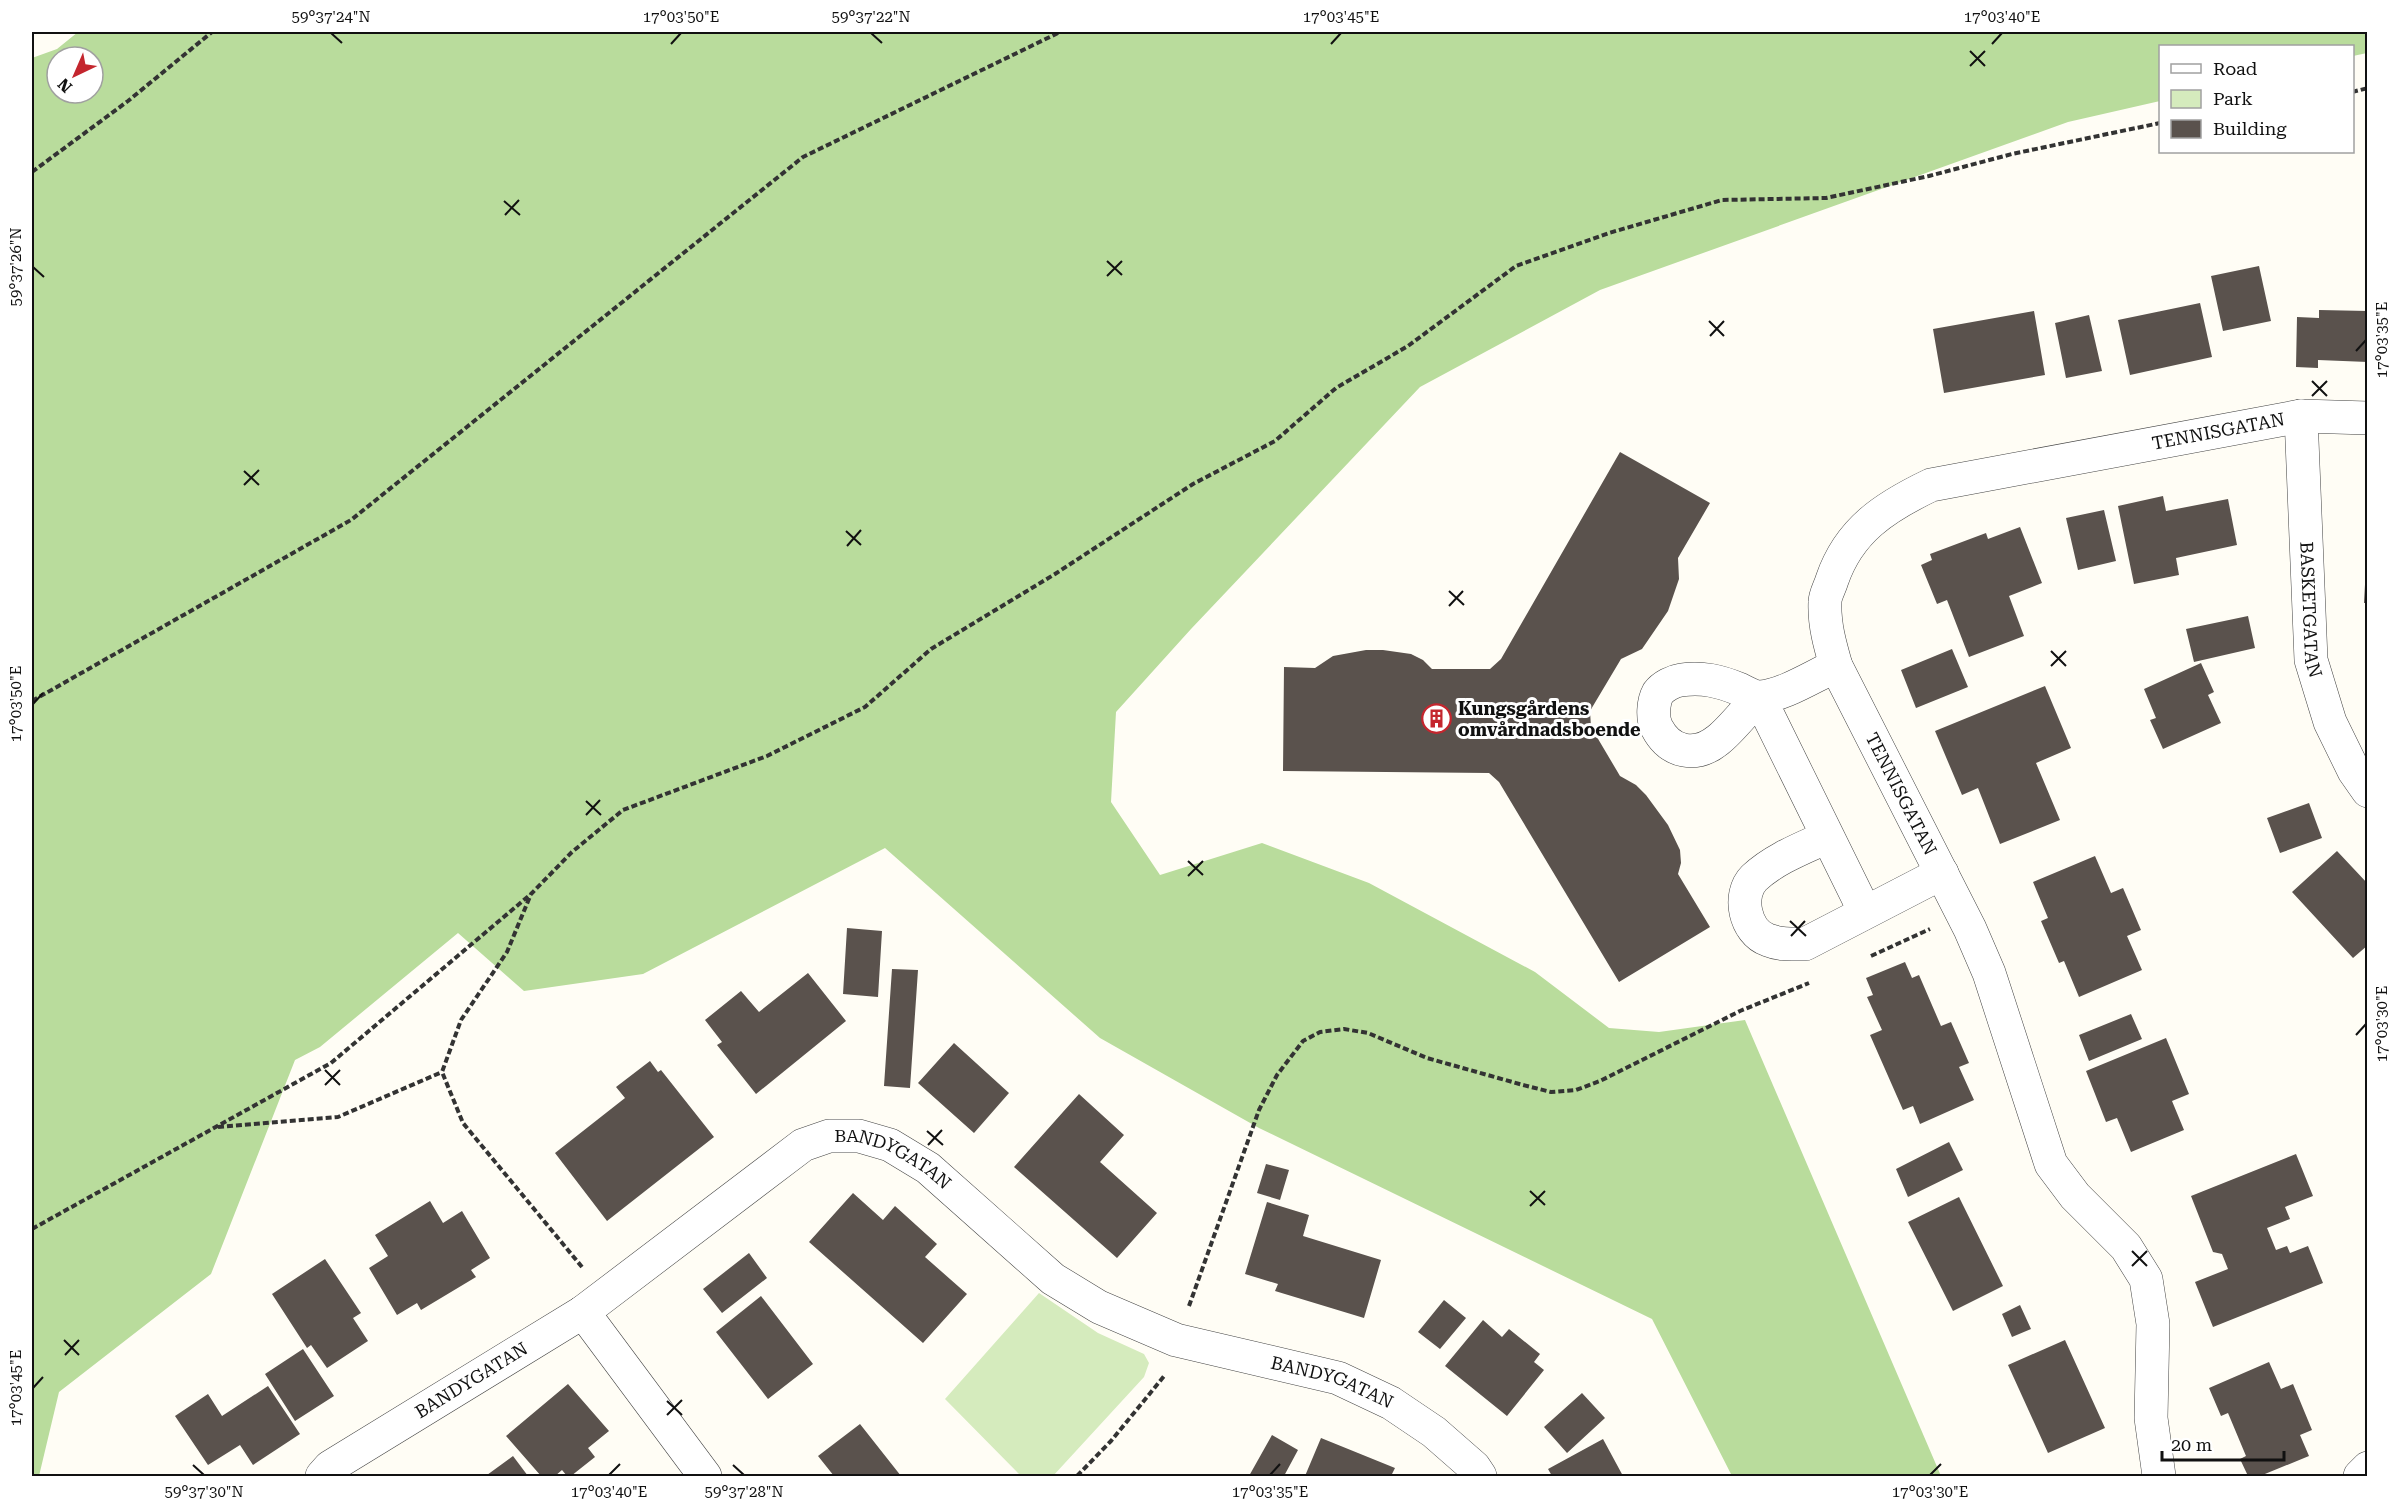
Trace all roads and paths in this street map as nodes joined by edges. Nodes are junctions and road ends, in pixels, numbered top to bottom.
1 (212, 32) edge
2 (1060, 32) edge
3 (2159, 123) edge
4 (32, 172) edge
5 (2301, 416) junction
6 (2367, 418) edge
7 (1836, 666) junction
8 (32, 701) edge
9 (2367, 791) edge
10 (1827, 837) junction
11 (1942, 873) junction
12 (531, 894) junction
13 (1865, 912) junction
14 (1963, 914) junction
15 (1866, 958) dead end
16 (1812, 982) dead end
17 (441, 1072) junction
18 (216, 1127) junction
19 (32, 1229) edge
20 (594, 1304) junction
21 (1176, 1340) junction
22 (2367, 1468) edge
23 (322, 1476) edge
24 (705, 1476) edge
25 (1077, 1476) edge
26 (1480, 1476) edge
27 (2159, 1476) edge
28 (2360, 1476) edge

1 - 4 path
2 - 8 path
3 - 12 path
5 - 6 street, TENNISGATAN
5 - 7 street, TENNISGATAN
5 - 9 street, BASKETGATAN
7 - 10 street
7 - 11 street, TENNISGATAN
10 - 13 street
10 - 13 street
11 - 13 street
11 - 14 street, TENNISGATAN
12 - 17 path
12 - 18 path
14 - 15 path
14 - 27 street, TENNISGATAN
16 - 21 path
17 - 18 path
17 - 20 path
18 - 19 path
20 - 21 street, BANDYGATAN
20 - 23 street, BANDYGATAN
20 - 24 street
21 - 25 path
21 - 26 street, BANDYGATAN
22 - 28 street

